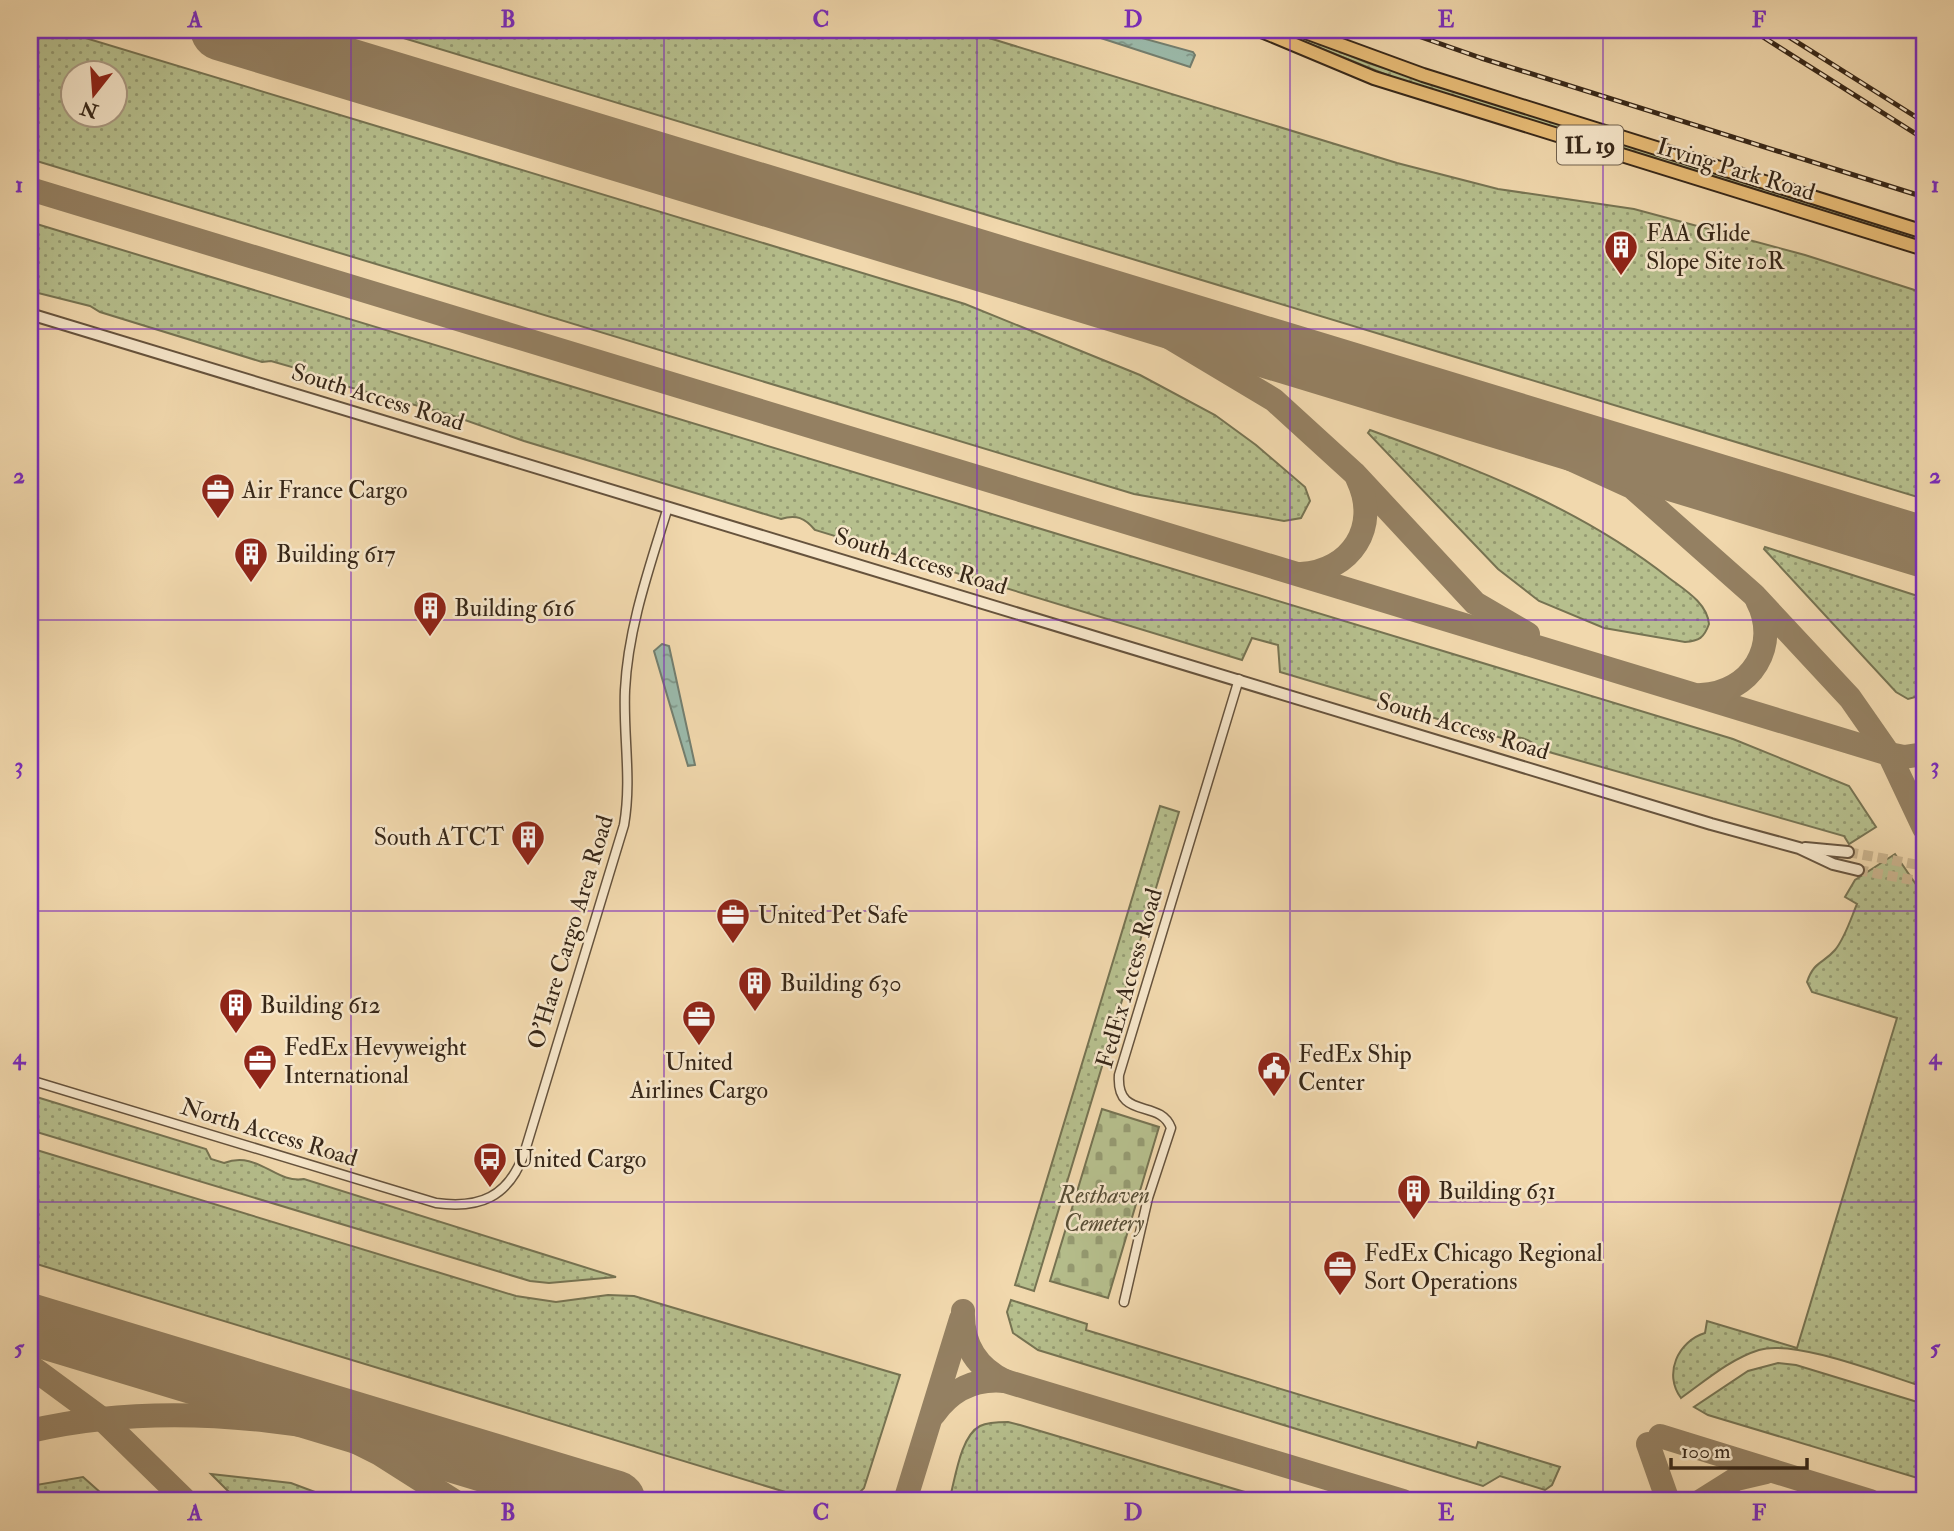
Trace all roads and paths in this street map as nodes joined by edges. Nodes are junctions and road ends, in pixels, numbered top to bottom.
1 (1259, 30) edge
2 (1300, 30) edge
3 (1924, 232) edge
4 (1924, 249) edge
5 (30, 314) edge
6 (668, 507) junction
7 (1239, 679) junction
8 (1799, 848) junction
9 (1848, 852) tunnel mouth
10 (1858, 870) tunnel mouth
11 (30, 1080) edge
12 (498, 1193) joint
13 (1124, 1302) dead end

1 - 4 main road, Irving Park Road / IL 19
2 - 3 main road, Irving Park Road / IL 19
5 - 6 street, South Access Road
6 - 7 street, South Access Road
6 - 12 street, O'Hare Cargo Area Road
7 - 8 street, South Access Road
7 - 13 street, FedEx Access Road
8 - 9 street, South Access Road
8 - 10 street, South Access Road
11 - 12 street, North Access Road

